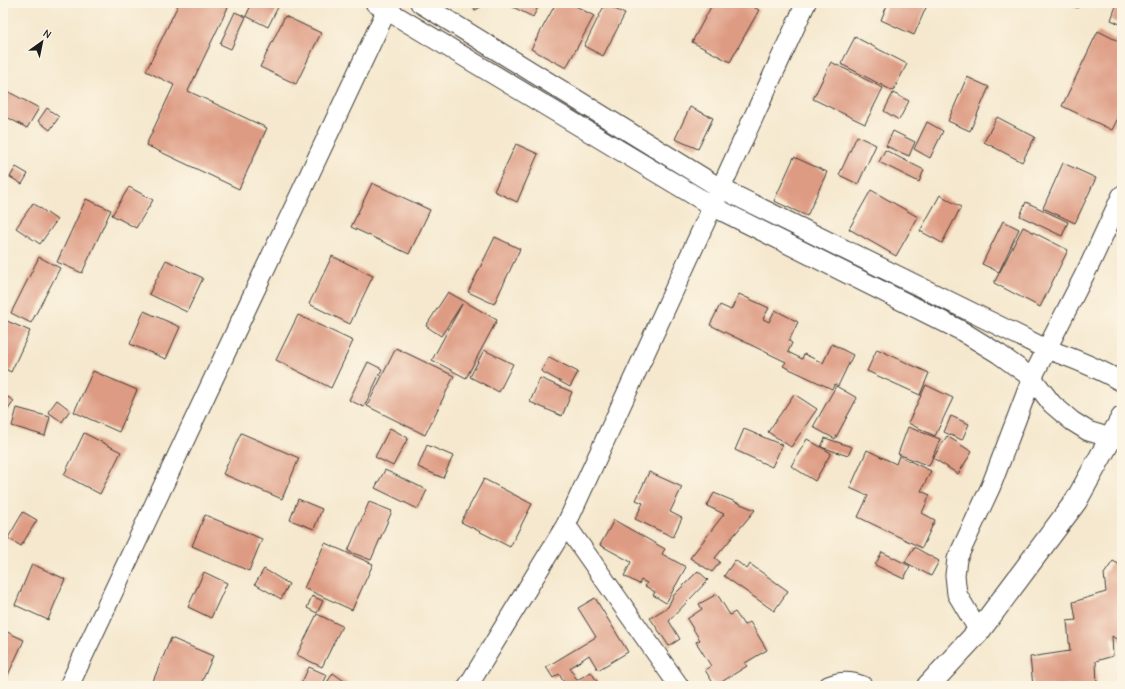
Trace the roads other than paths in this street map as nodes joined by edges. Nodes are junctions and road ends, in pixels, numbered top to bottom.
1 (420, 3) edge
2 (806, 3) edge
3 (383, 5) edge
4 (720, 188) junction
5 (1122, 195) edge
6 (712, 206) junction
7 (1046, 349) junction
8 (1032, 378) junction
9 (1122, 382) edge
10 (1122, 418) edge
11 (1111, 438) junction
12 (566, 525) junction
13 (979, 631) junction
14 (69, 686) edge
15 (468, 686) edge
16 (679, 686) edge
17 (828, 686) edge
18 (863, 686) edge
19 (928, 686) edge

1 - 4 street
2 - 4 street
3 - 6 street
3 - 14 street
4 - 6 street
4 - 7 street
5 - 7 street
6 - 8 street
6 - 12 street
7 - 8 street
7 - 9 street
8 - 11 street
8 - 13 street
10 - 11 highway
11 - 13 highway
12 - 15 street
12 - 16 street
13 - 19 highway
17 - 18 street

